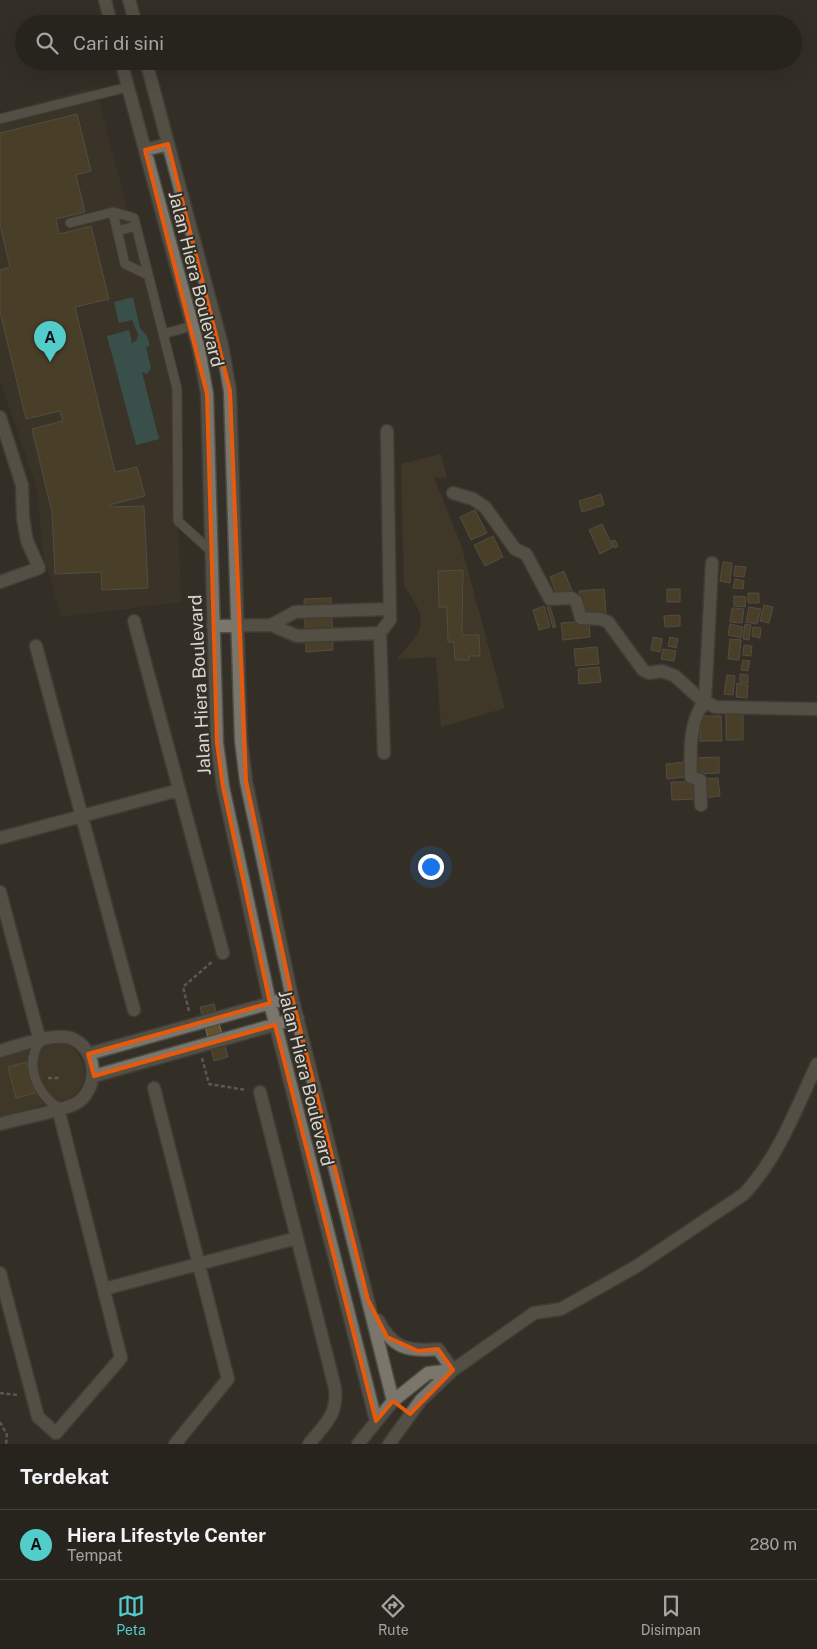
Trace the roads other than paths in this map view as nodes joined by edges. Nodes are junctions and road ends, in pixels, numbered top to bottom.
1 (105, 0) edge
2 (129, 0) edge
3 (109, 15) edge
4 (133, 15) edge
5 (123, 70) edge
6 (148, 70) edge
7 (128, 87) junction
8 (0, 119) edge
9 (168, 144) junction
10 (145, 150) junction
11 (113, 212) junction
12 (70, 223) dead end
13 (136, 226) junction
14 (118, 231) junction
15 (148, 275) junction
16 (192, 326) junction
17 (163, 334) junction
18 (0, 417) edge
19 (387, 431) dead end
20 (453, 493) dead end
21 (212, 552) junction
22 (712, 563) dead end
23 (0, 582) edge
24 (390, 609) junction
25 (134, 620) dead end
26 (271, 625) junction
27 (213, 626) junction
28 (237, 626) junction
29 (380, 633) junction
30 (36, 646) dead end
31 (705, 701) junction
32 (817, 709) edge
33 (384, 753) dead end
34 (179, 790) junction
35 (701, 805) dead end
36 (82, 816) junction
37 (0, 838) edge
38 (0, 892) edge
39 (223, 953) road end
40 (292, 997) junction
41 (270, 1003) junction
42 (134, 1010) dead end
43 (298, 1018) junction
44 (193, 1024) junction
45 (275, 1025) junction
46 (40, 1040) junction
47 (199, 1046) junction
48 (0, 1051) edge
49 (88, 1054) junction
50 (817, 1064) edge
51 (94, 1076) junction
52 (154, 1088) dead end
53 (260, 1092) road end
54 (58, 1108) junction
55 (0, 1124) edge
56 (297, 1238) junction
57 (199, 1264) junction
58 (0, 1273) edge
59 (104, 1289) junction
60 (368, 1300) junction
61 (453, 1370) junction
62 (393, 1401) junction
63 (410, 1414) junction
64 (376, 1421) junction
65 (392, 1440) edge
66 (175, 1444) edge
67 (309, 1444) edge
68 (358, 1444) edge

1 - 3 street
2 - 4 street
5 - 7 street, Jalan Hiera Boulevard
6 - 9 street, Jalan Hiera Boulevard
7 - 8 lane
7 - 10 street, Jalan Hiera Boulevard
9 - 10 street
9 - 28 street, Jalan Hiera Boulevard
10 - 16 street, Jalan Hiera Boulevard
11 - 12 lane
11 - 13 lane
11 - 14 lane
13 - 14 lane
13 - 15 lane
14 - 15 lane
15 - 17 lane
16 - 17 lane
16 - 21 street, Jalan Hiera Boulevard
17 - 21 lane
18 - 23 street
19 - 24 street
20 - 31 street
21 - 27 street, Jalan Hiera Boulevard
22 - 31 street
24 - 26 street
24 - 29 street
25 - 34 street
26 - 28 street
26 - 29 street
27 - 28 street
27 - 41 street, Jalan Hiera Boulevard
28 - 40 street, Jalan Hiera Boulevard
29 - 33 street
30 - 36 street
31 - 32 street
31 - 35 street
34 - 36 street
34 - 39 street
36 - 37 street
36 - 42 street
38 - 46 street
40 - 41 street
40 - 43 street, Jalan Hiera Boulevard
41 - 44 street
41 - 45 street, Jalan Hiera Boulevard
43 - 45 street
43 - 60 street, Jalan Hiera Boulevard
44 - 47 street
44 - 49 street
45 - 47 street
45 - 64 street, Jalan Hiera Boulevard
46 - 48 street
46 - 49 street
46 - 54 lane
47 - 51 street
49 - 51 street
50 - 61 street
51 - 54 street
52 - 57 street
53 - 56 street
54 - 55 street
54 - 59 street
56 - 57 street
56 - 67 street
57 - 59 street
57 - 66 street
58 - 59 street
60 - 61 street
60 - 62 street, Jalan Hiera Boulevard
61 - 62 street
61 - 63 street
62 - 63 street
62 - 64 street
63 - 65 street
64 - 65 street
64 - 68 street

